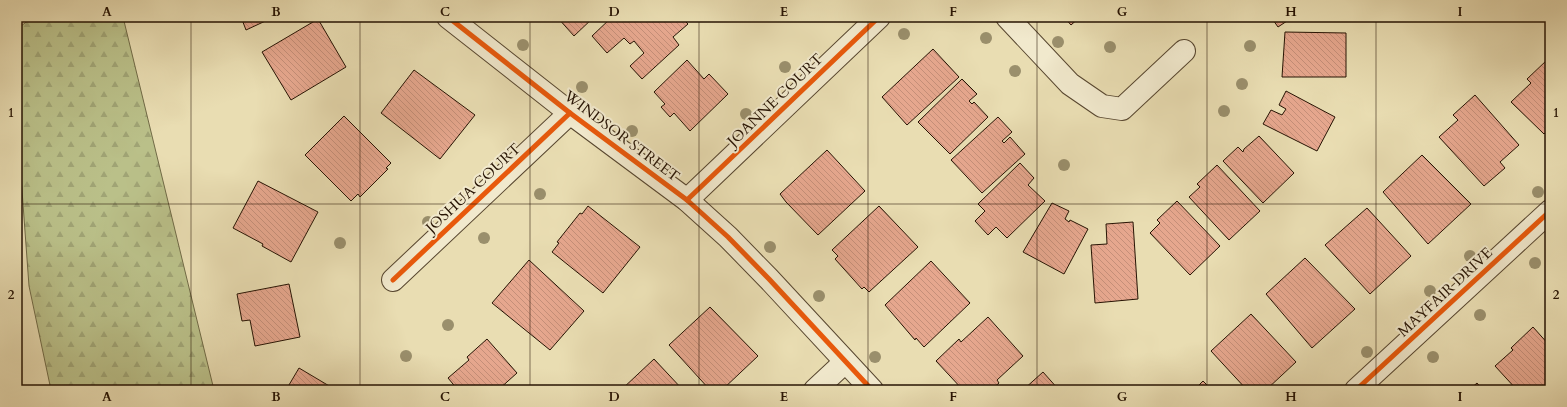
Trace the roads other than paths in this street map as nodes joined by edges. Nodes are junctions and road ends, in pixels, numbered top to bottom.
1 (448, 17) edge
2 (879, 17) edge
3 (1007, 17) edge
4 (1184, 51) dead end
5 (570, 113) junction
6 (687, 200) junction
7 (1550, 211) edge
8 (393, 280) dead end
9 (846, 362) junction
10 (815, 390) edge
11 (872, 390) edge
12 (1356, 390) edge

1 - 5 street, WINDSOR STREET
2 - 6 street, JOANNE COURT
3 - 4 street
5 - 6 street, WINDSOR STREET
5 - 8 street, JOSHUA COURT
6 - 9 street, WINDSOR STREET
7 - 12 street, MAYFAIR DRIVE
9 - 10 street
9 - 11 street, WINDSOR STREET

